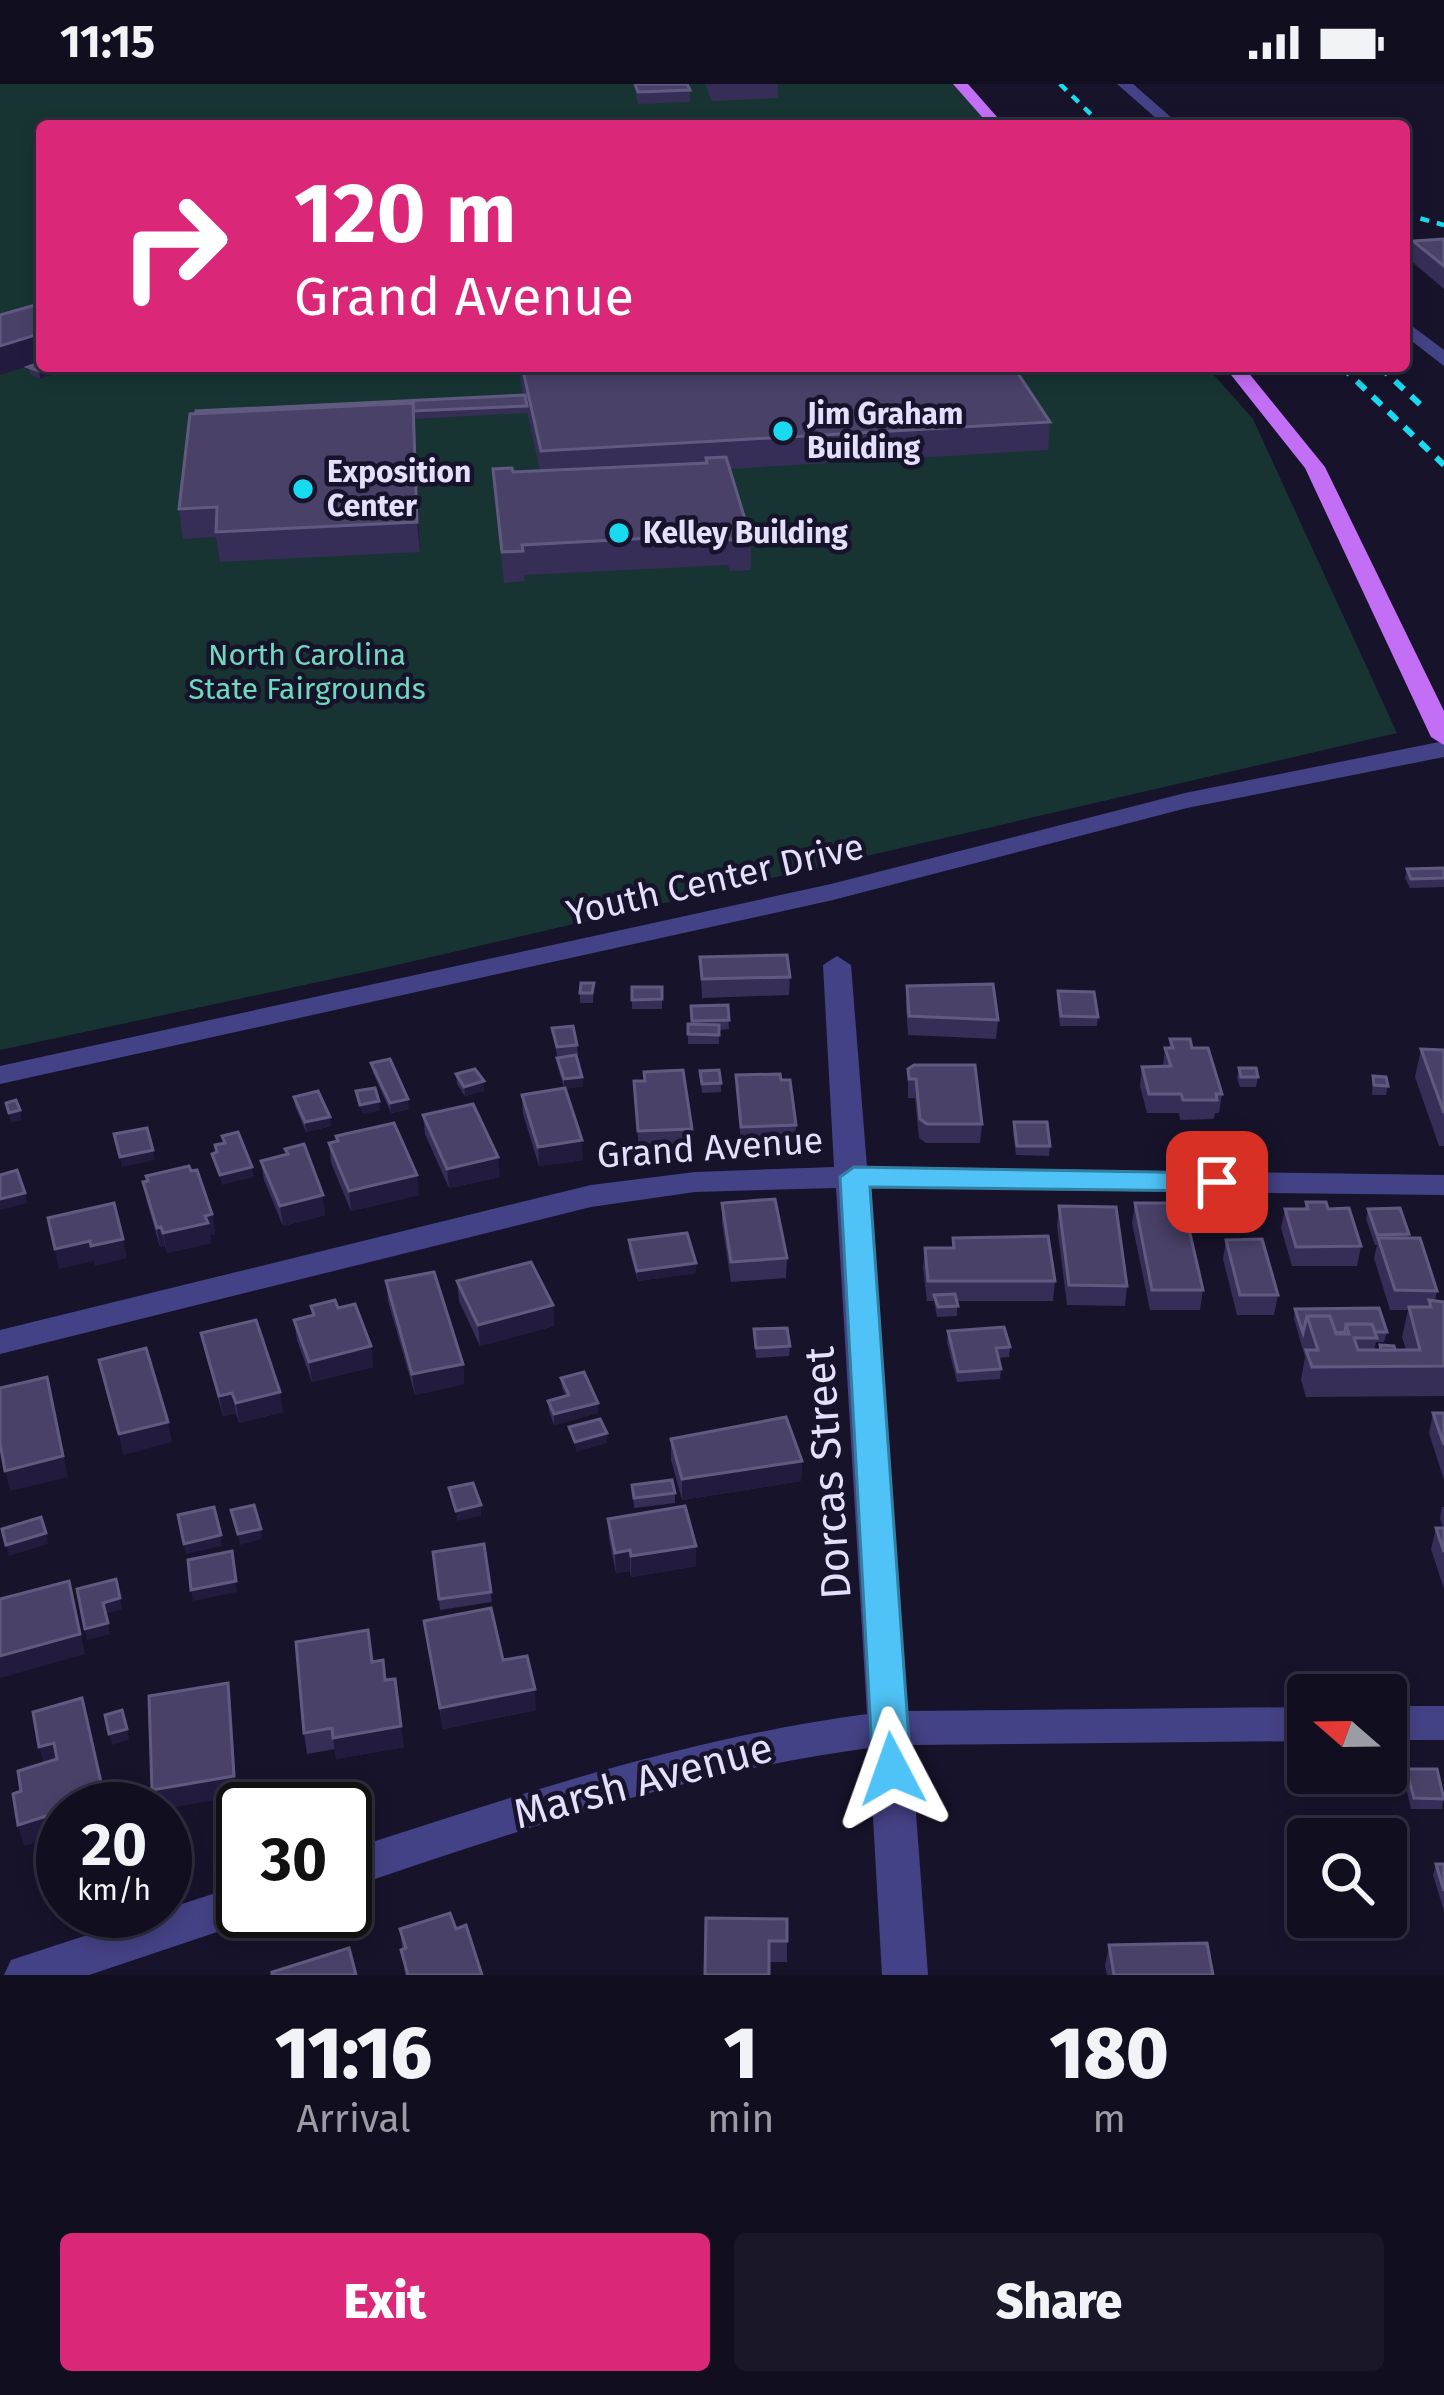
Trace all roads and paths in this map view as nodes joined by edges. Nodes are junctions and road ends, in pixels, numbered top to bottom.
1 (961, 84) edge
2 (1124, 84) edge
3 (993, 120) edge
4 (1167, 120) edge
5 (1410, 330) edge
6 (1444, 360) edge
7 (1238, 372) edge
8 (1444, 737) edge
9 (1444, 749) edge
10 (837, 965) dead end
11 (0, 1076) edge
12 (854, 1177) junction
13 (1444, 1185) edge
14 (0, 1342) edge
15 (1407, 1723) edge
16 (1444, 1723) edge
17 (1287, 1724) edge
18 (889, 1728) junction
19 (372, 1861) edge
20 (216, 1913) edge
21 (28, 1975) edge
22 (905, 1975) edge

1 - 3 main road
2 - 4 street
5 - 6 street
7 - 8 main road
9 - 11 street, Youth Center Drive
10 - 12 street, Dorcas Street
12 - 13 street, Grand Avenue
12 - 14 street, Grand Avenue
12 - 18 street, Dorcas Street
15 - 16 street
17 - 18 street, Marsh Avenue
18 - 19 street, Marsh Avenue
18 - 22 street, Dorcas Street
20 - 21 street

